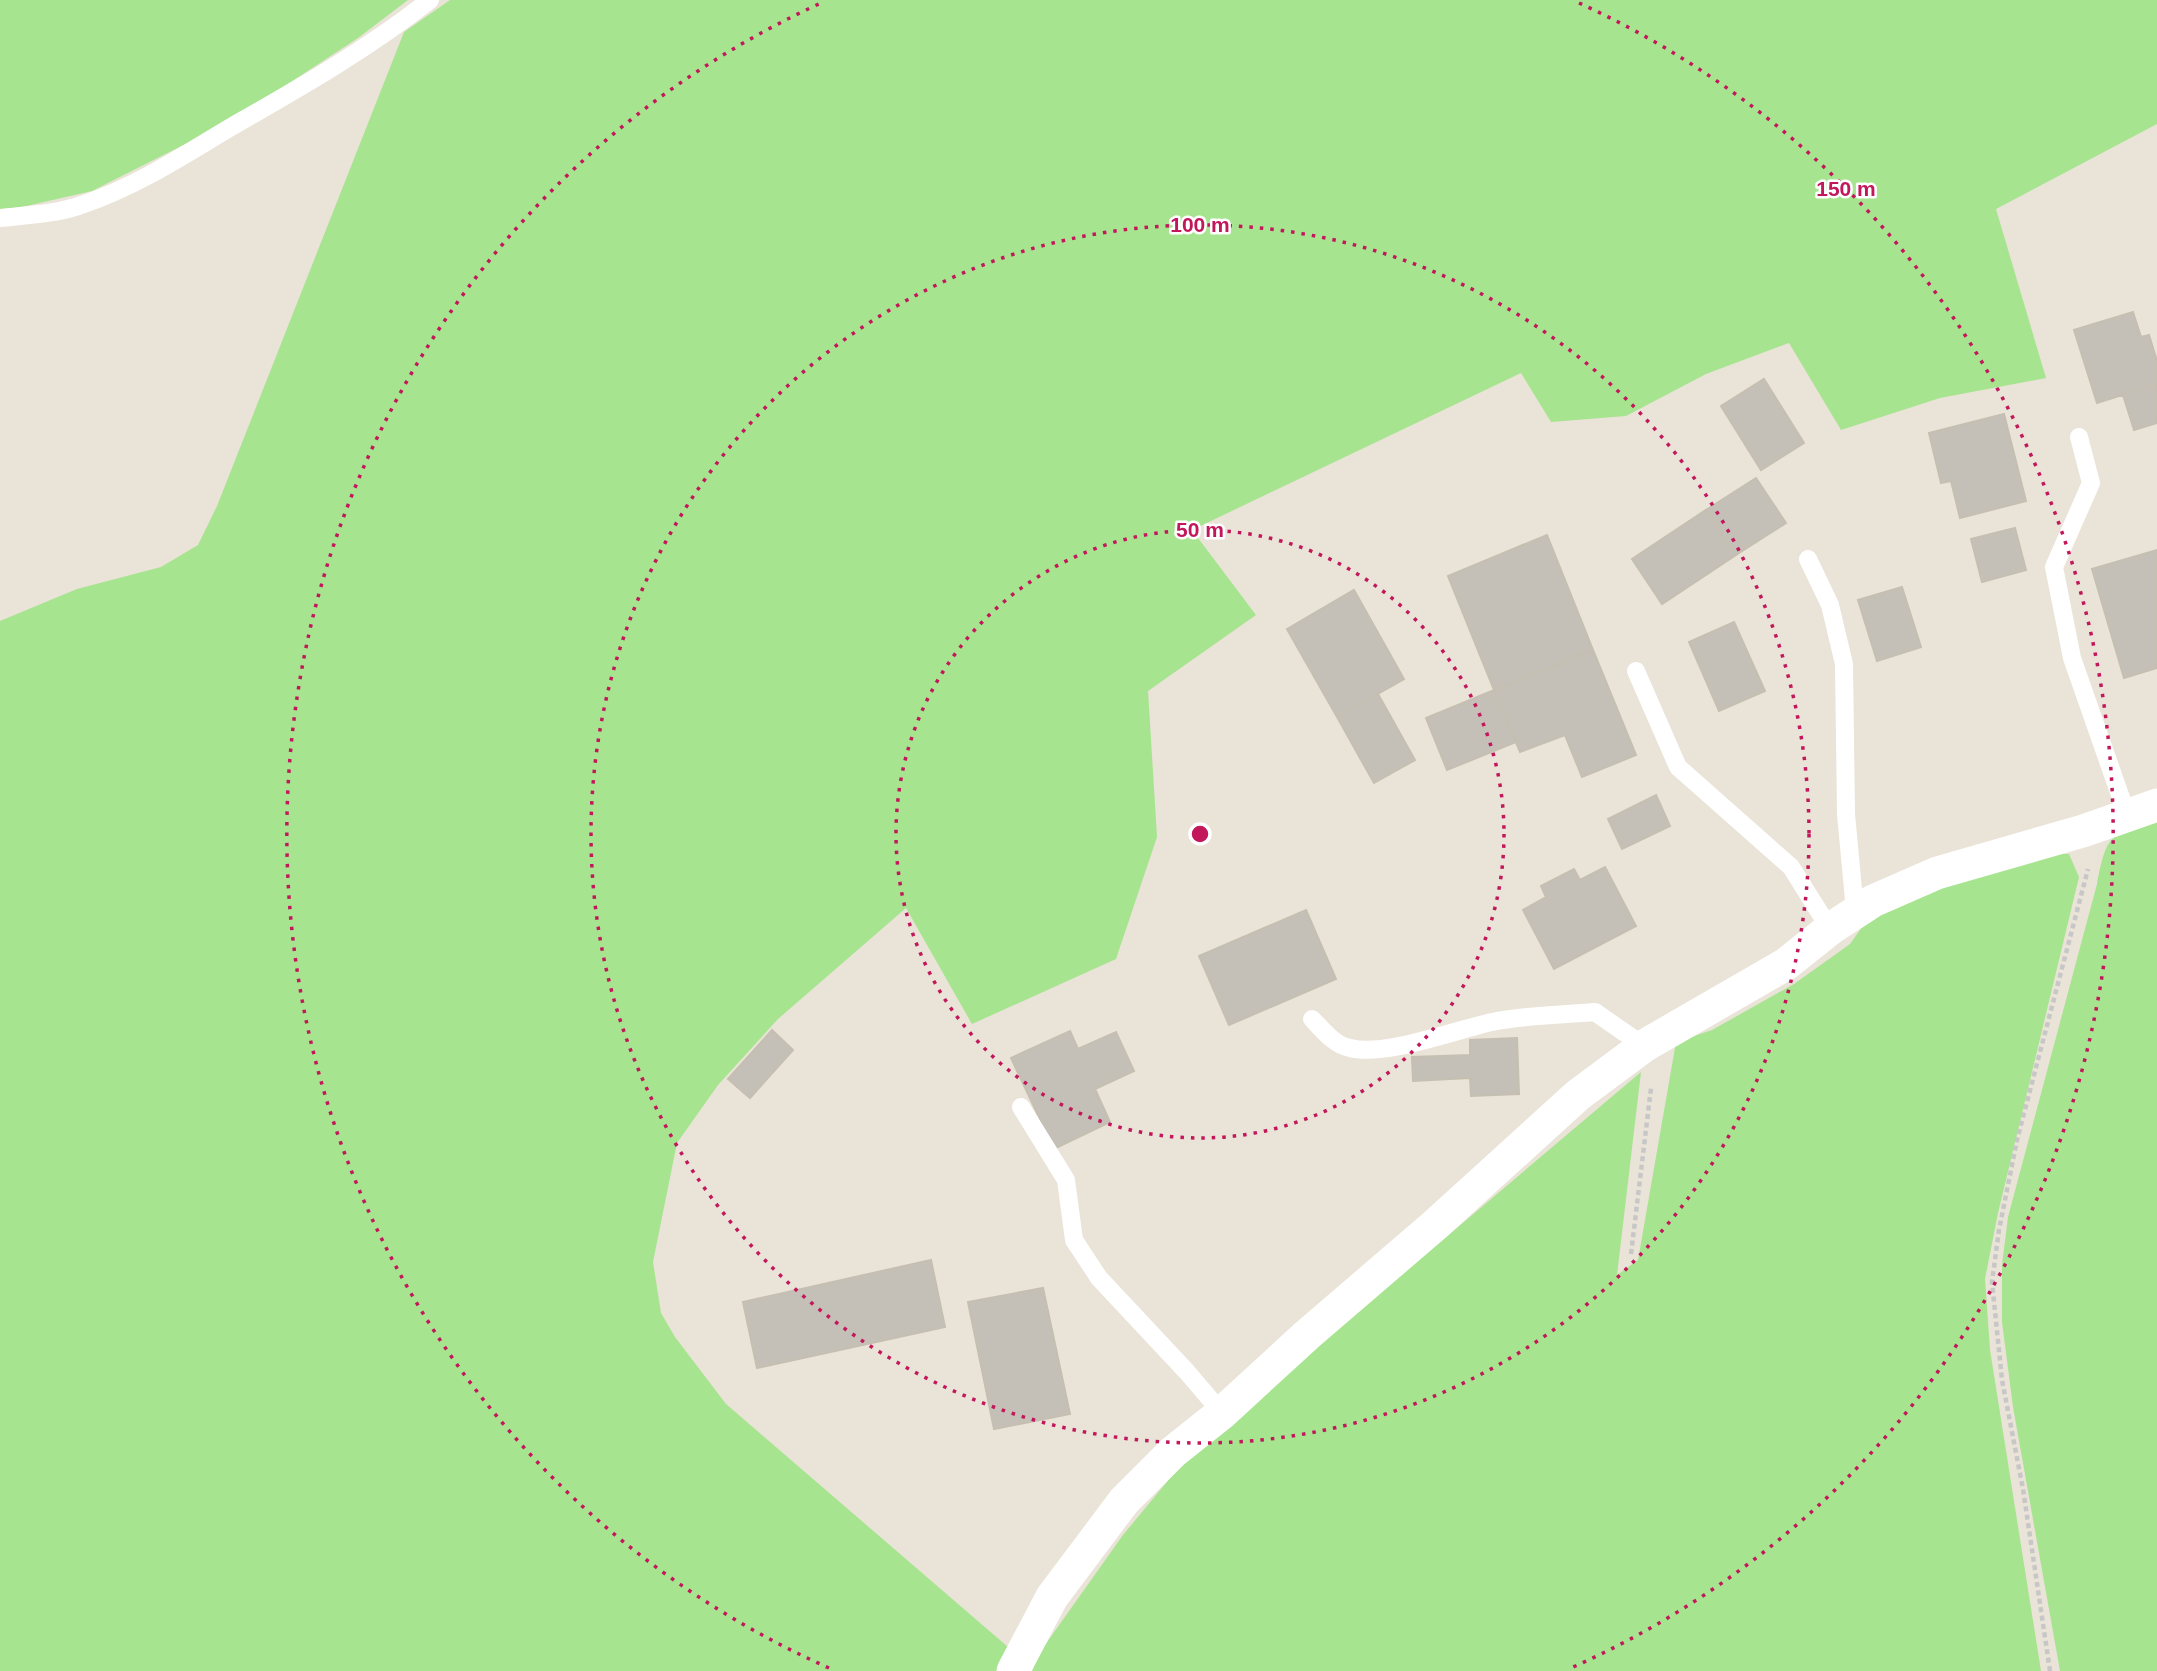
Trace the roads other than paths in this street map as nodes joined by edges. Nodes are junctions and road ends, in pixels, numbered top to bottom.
1 (430, 0) edge
2 (0, 218) edge
3 (2079, 437) dead end
4 (1808, 559) dead end
5 (1636, 671) dead end
6 (2142, 810) edge
7 (1842, 920) junction
8 (1312, 1019) dead end
9 (1644, 1046) junction
10 (1021, 1107) dead end
11 (1222, 1413) junction
12 (1013, 1671) edge

1 - 2 lane
3 - 6 lane
4 - 7 lane
5 - 7 lane
6 - 7 street
7 - 9 street
8 - 9 lane
9 - 11 street
10 - 11 lane
11 - 12 street

